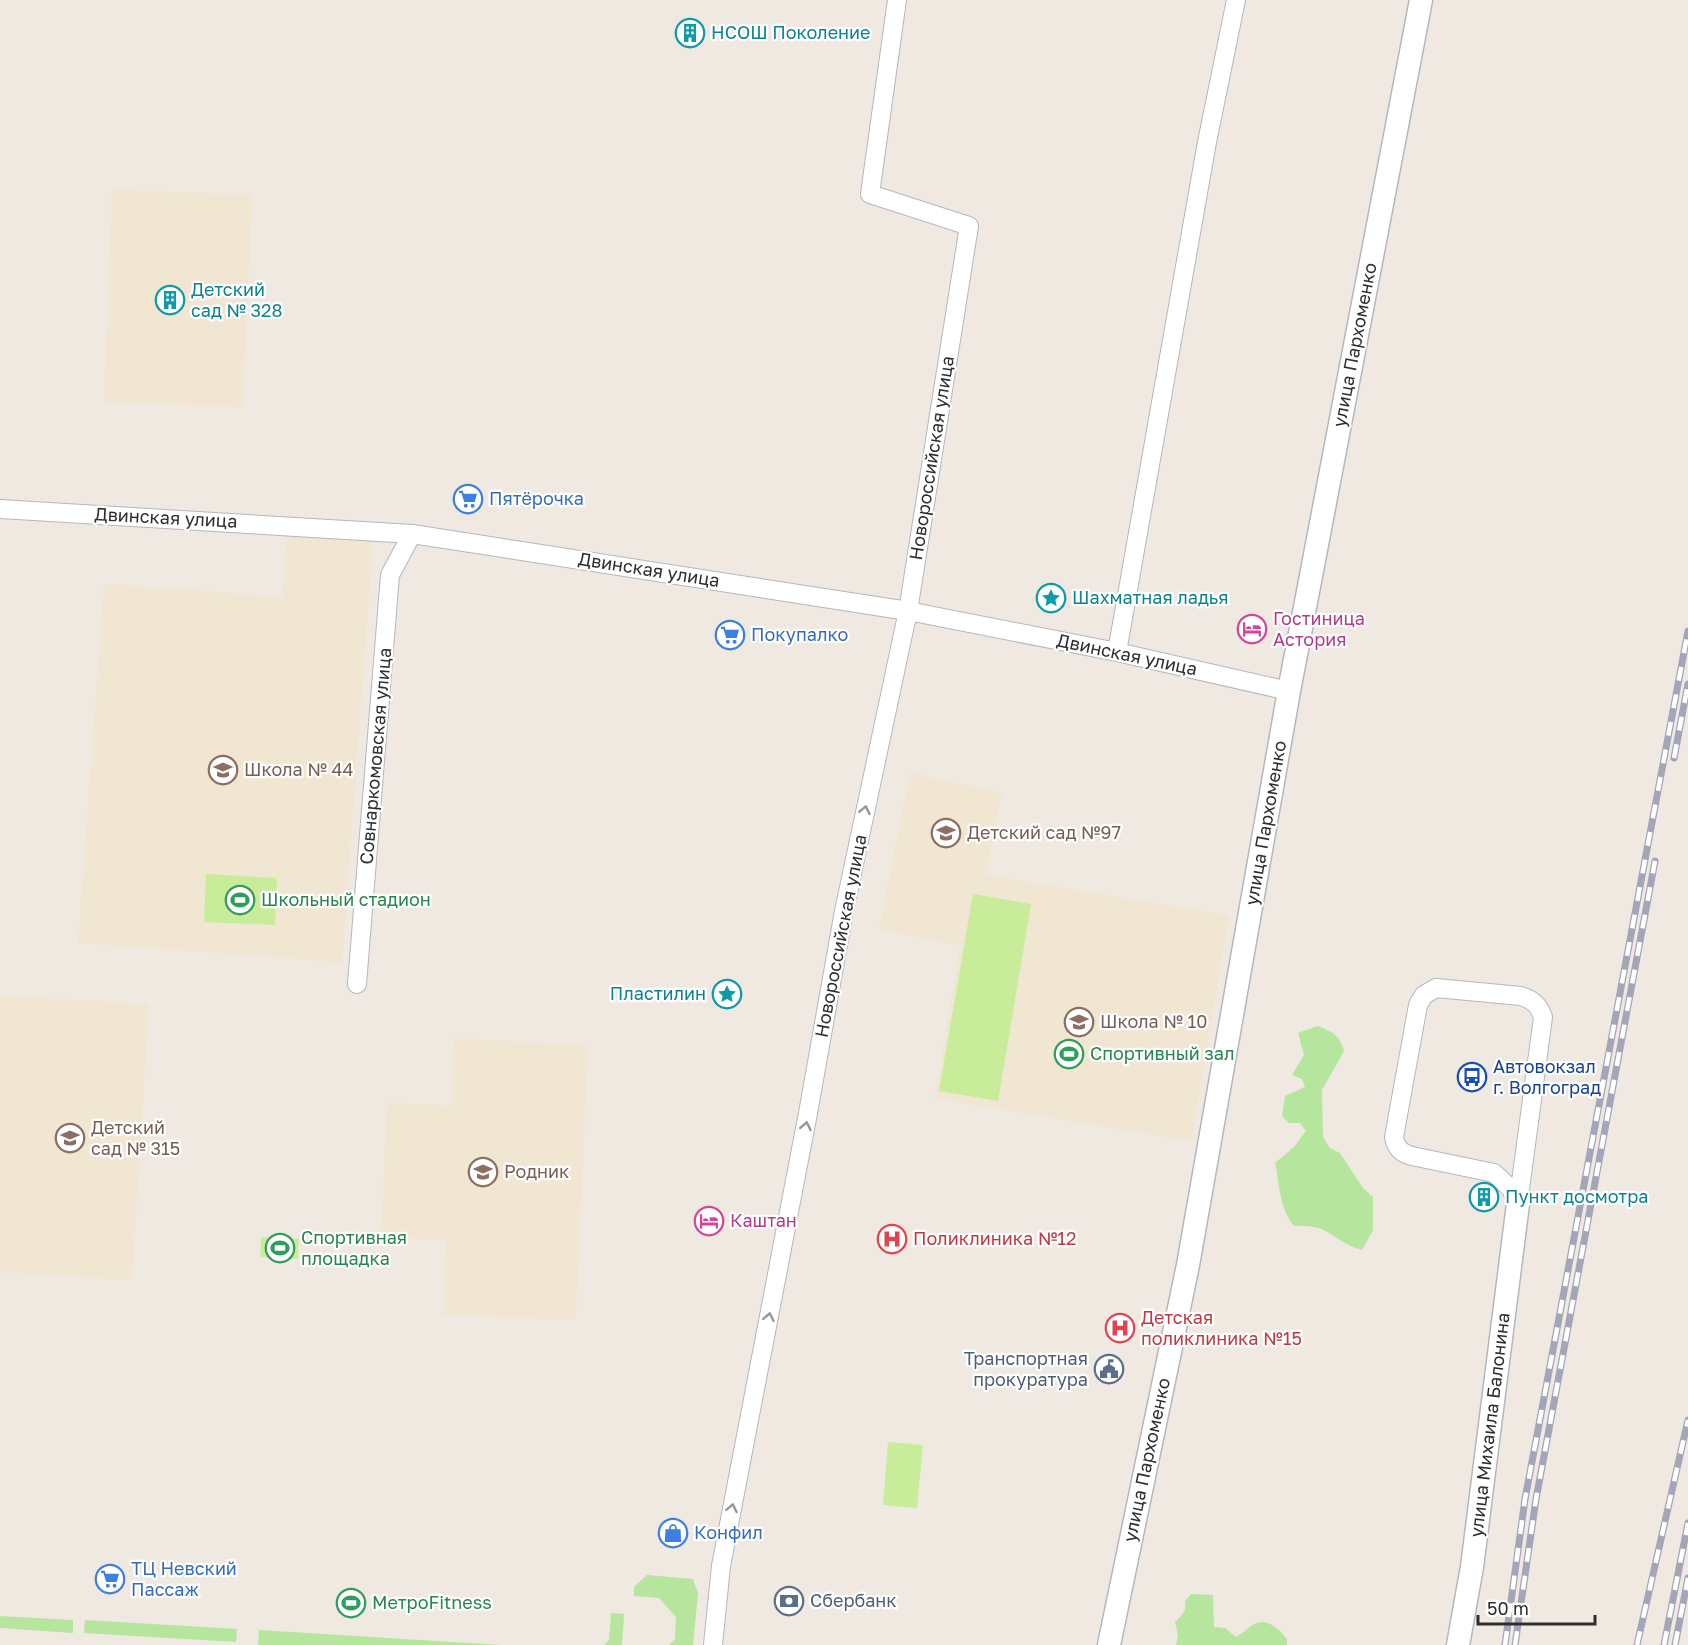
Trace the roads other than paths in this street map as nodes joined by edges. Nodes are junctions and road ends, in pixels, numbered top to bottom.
1 (897, 0) edge
2 (1236, 0) edge
3 (1421, 0) edge
4 (0, 509) edge
5 (412, 534) junction
6 (908, 611) junction
7 (1118, 652) junction
8 (1289, 690) junction
9 (357, 984) dead end
10 (1518, 1204) junction
11 (713, 1645) edge
12 (1109, 1645) edge
13 (1458, 1645) edge

1 - 6 street, Новороссийская улица
2 - 7 street
3 - 8 street, улица Пархоменко
4 - 5 street, Двинская улица
5 - 6 street, Двинская улица
5 - 9 street, Совнаркомовская улица
6 - 7 street, Двинская улица
11 -> 6 street, Новороссийская улица
7 - 8 street, Двинская улица
8 - 12 street, улица Пархоменко
10 - 10 street
10 - 13 street, улица Михаила Балонина

